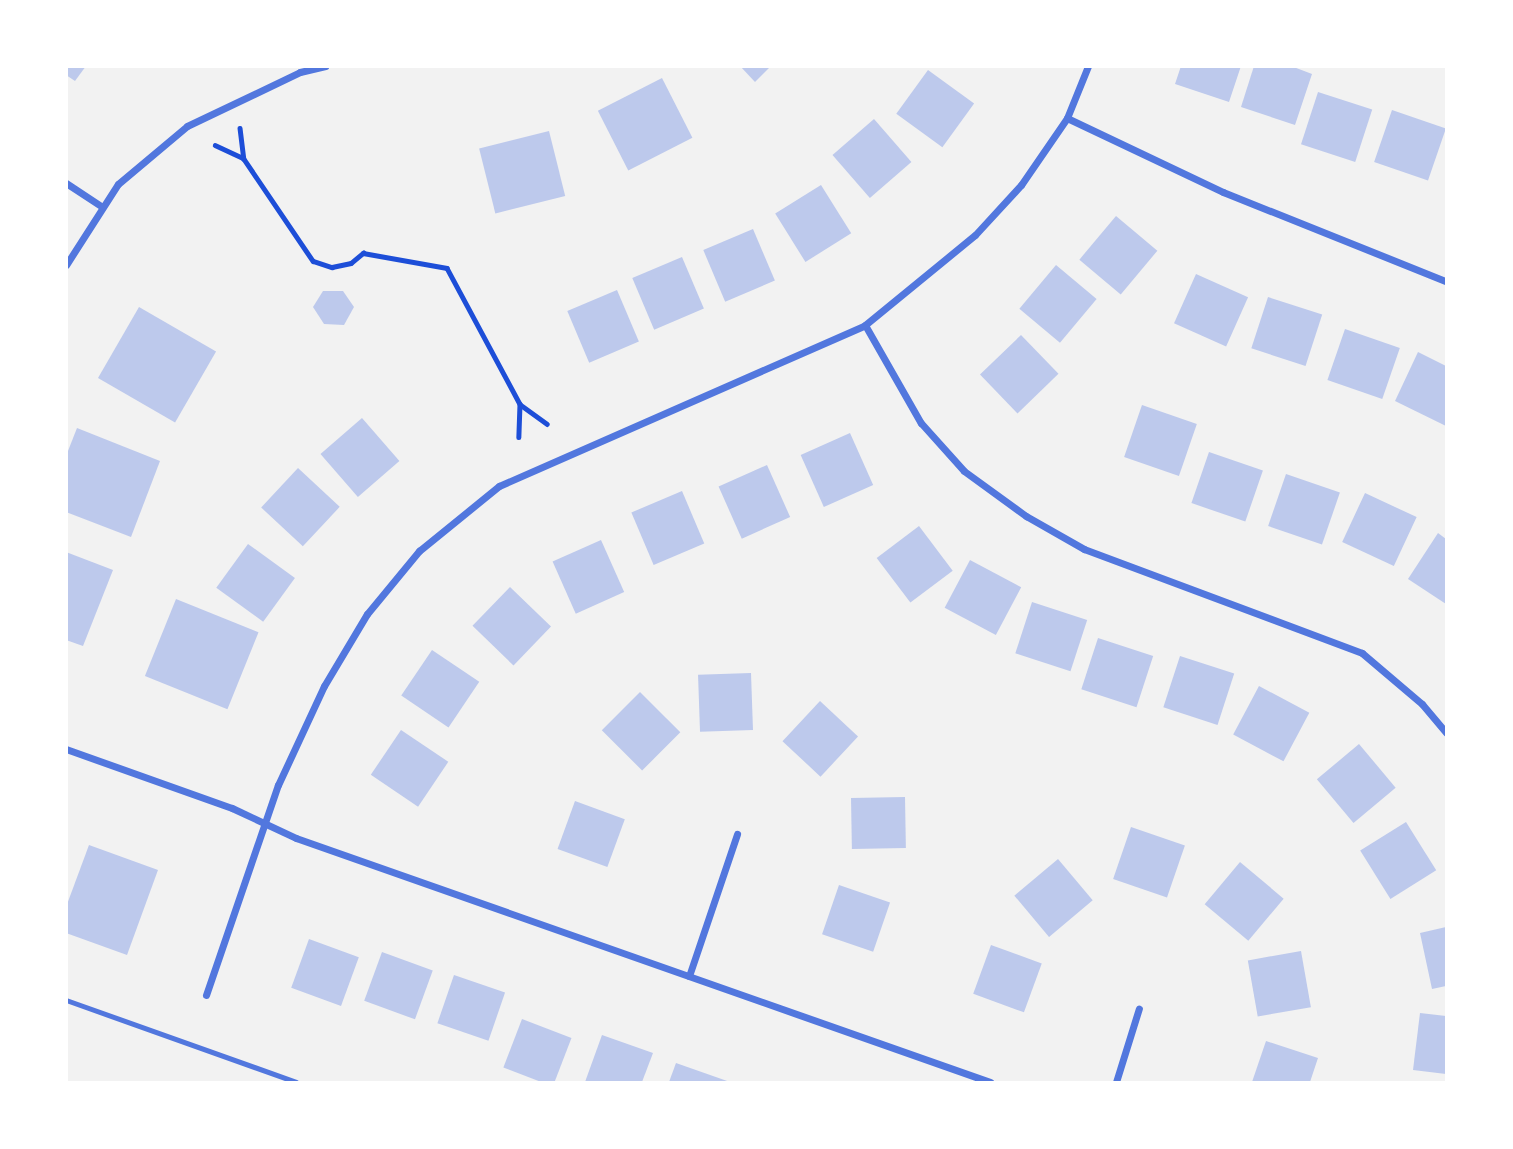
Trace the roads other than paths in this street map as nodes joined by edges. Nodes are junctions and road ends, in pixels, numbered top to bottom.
1 (325, 66) edge
2 (1088, 66) edge
3 (1067, 118) junction
4 (66, 183) edge
5 (101, 206) junction
6 (66, 265) edge
7 (1447, 281) edge
8 (865, 325) junction
9 (1447, 733) edge
10 (66, 749) edge
11 (265, 822) junction
12 (737, 834) dead end
13 (689, 976) junction
14 (206, 995) dead end
15 (66, 1000) edge
16 (1139, 1008) dead end
17 (296, 1083) edge
18 (990, 1083) edge
19 (1116, 1083) edge

1 - 5 street
2 - 3 street
3 - 7 street
3 - 8 street
4 - 5 street
5 - 6 street
8 - 9 street
8 - 11 street
10 - 11 street
11 - 13 street
11 - 14 street
12 - 13 street
13 - 18 street
15 - 17 lane
16 - 19 street

